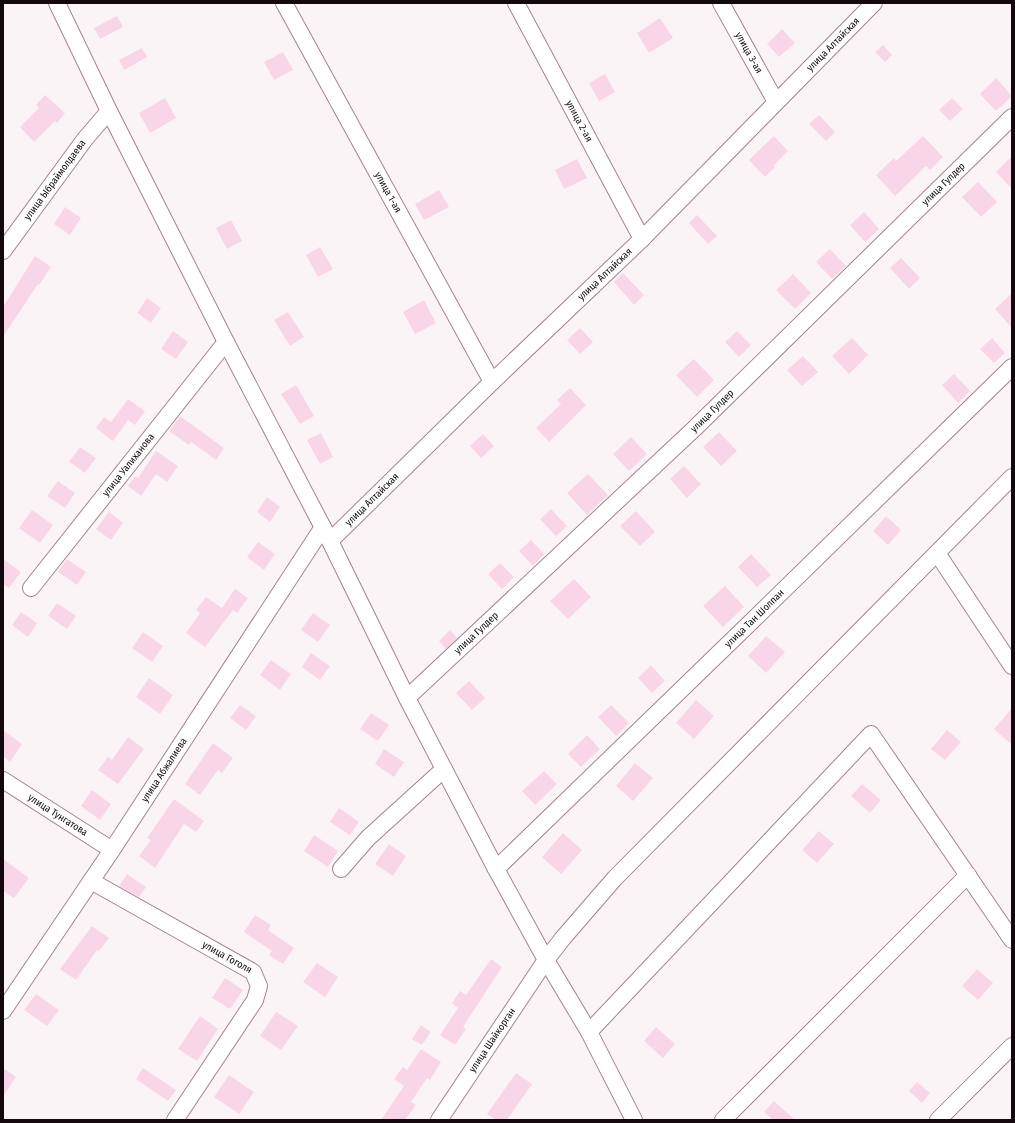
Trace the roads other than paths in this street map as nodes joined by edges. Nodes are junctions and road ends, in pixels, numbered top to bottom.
1 (57, 3) edge
2 (284, 3) edge
3 (516, 3) edge
4 (721, 3) edge
5 (874, 3) edge
6 (776, 102) junction
7 (109, 111) junction
8 (1012, 117) edge
9 (642, 239) junction
10 (3, 251) edge
11 (226, 342) junction
12 (1012, 367) edge
13 (492, 382) junction
14 (1012, 476) edge
15 (323, 527) junction
16 (330, 541) junction
17 (937, 553) junction
18 (31, 588) dead end
19 (1012, 666) edge
20 (407, 698) junction
21 (444, 769) junction
22 (3, 780) edge
23 (112, 850) junction
24 (341, 869) dead end
25 (496, 869) junction
26 (968, 875) junction
27 (91, 881) junction
28 (1009, 929) edge
29 (546, 960) junction
30 (3, 1010) edge
31 (589, 1032) junction
32 (1012, 1046) edge
33 (175, 1120) edge
34 (439, 1120) edge
35 (634, 1120) edge
36 (723, 1120) edge
37 (938, 1120) edge

1 - 7 street
2 - 13 street, улица 1-ая
3 - 9 street, улица 2-ая
4 - 6 street, улица 3-ая
5 - 6 street, улица Алтайская
6 - 9 street, улица Алтайская
7 - 10 street, улица Ыбраймолдаева
7 - 11 street
8 - 20 street, улица Гулдер
9 - 13 street, улица Алтайская
11 - 15 street
11 - 18 street, улица Уалиханова
12 - 25 street, улица Тан Шолпан
13 - 16 street, улица Алтайская
14 - 17 street, улица Шайкорган
15 - 16 street
15 - 23 street, улица Абжалиева
16 - 20 street
17 - 19 street
17 - 29 street, улица Шайкорган
20 - 21 street
21 - 24 street
21 - 25 street
22 - 23 street, улица Тунгатова
23 - 27 street, улица Абжалиева
25 - 29 street
26 - 28 street
26 - 31 street
26 - 36 street
27 - 30 street, улица Абжалиева
27 - 33 street, улица Гоголя
29 - 31 street
29 - 34 street, улица Шайкорган
31 - 35 street
32 - 37 street

